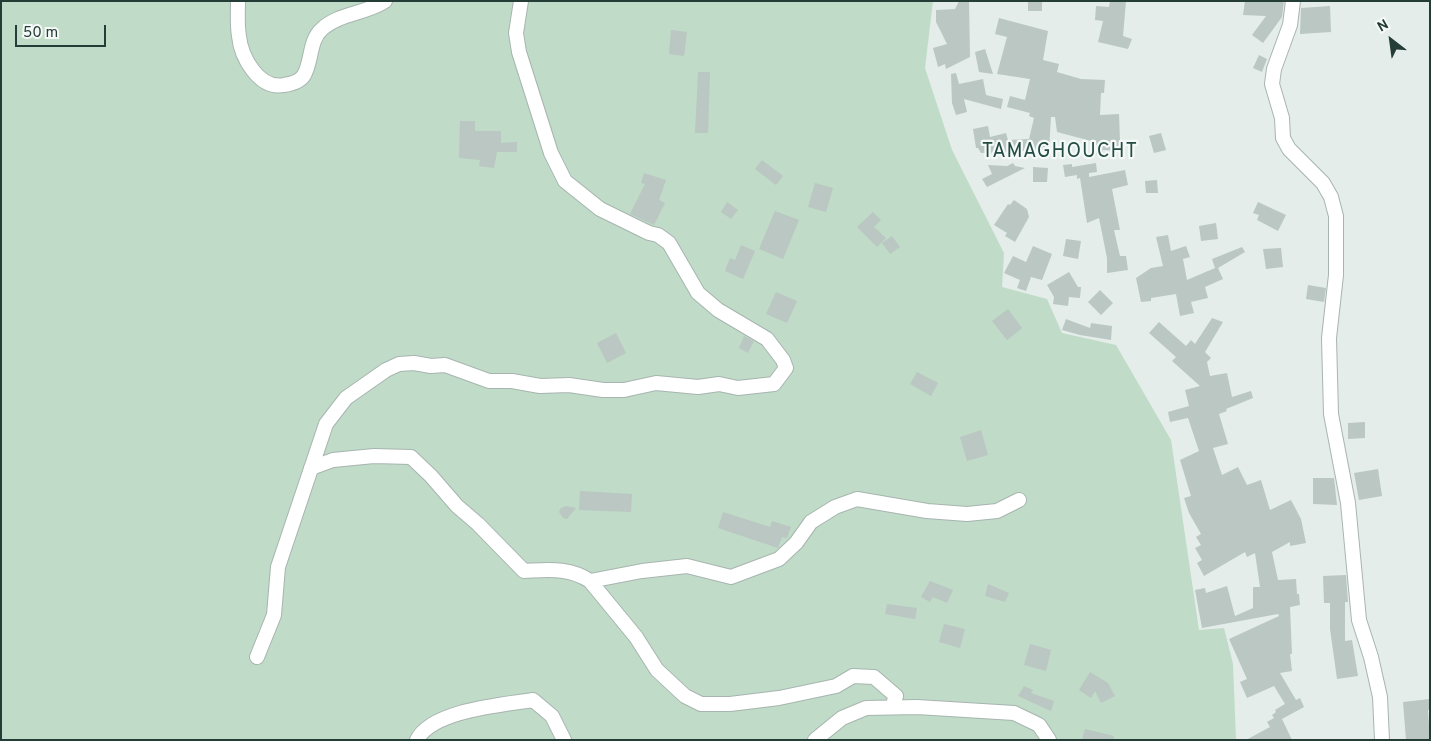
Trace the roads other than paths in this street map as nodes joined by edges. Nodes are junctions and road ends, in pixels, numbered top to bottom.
1 (238, 1) edge
2 (385, 1) edge
3 (521, 1) edge
4 (1293, 1) edge
5 (310, 468) junction
6 (1019, 500) dead end
7 (590, 581) junction
8 (257, 657) dead end
9 (892, 707) junction
10 (416, 740) edge
11 (564, 740) edge
12 (815, 740) edge
13 (1049, 740) edge
14 (1382, 740) edge

1 - 2 street
3 - 5 street
4 - 14 street
5 - 7 street
5 - 8 street
6 - 7 street
7 - 9 street
9 - 12 street
9 - 13 street
10 - 11 street

